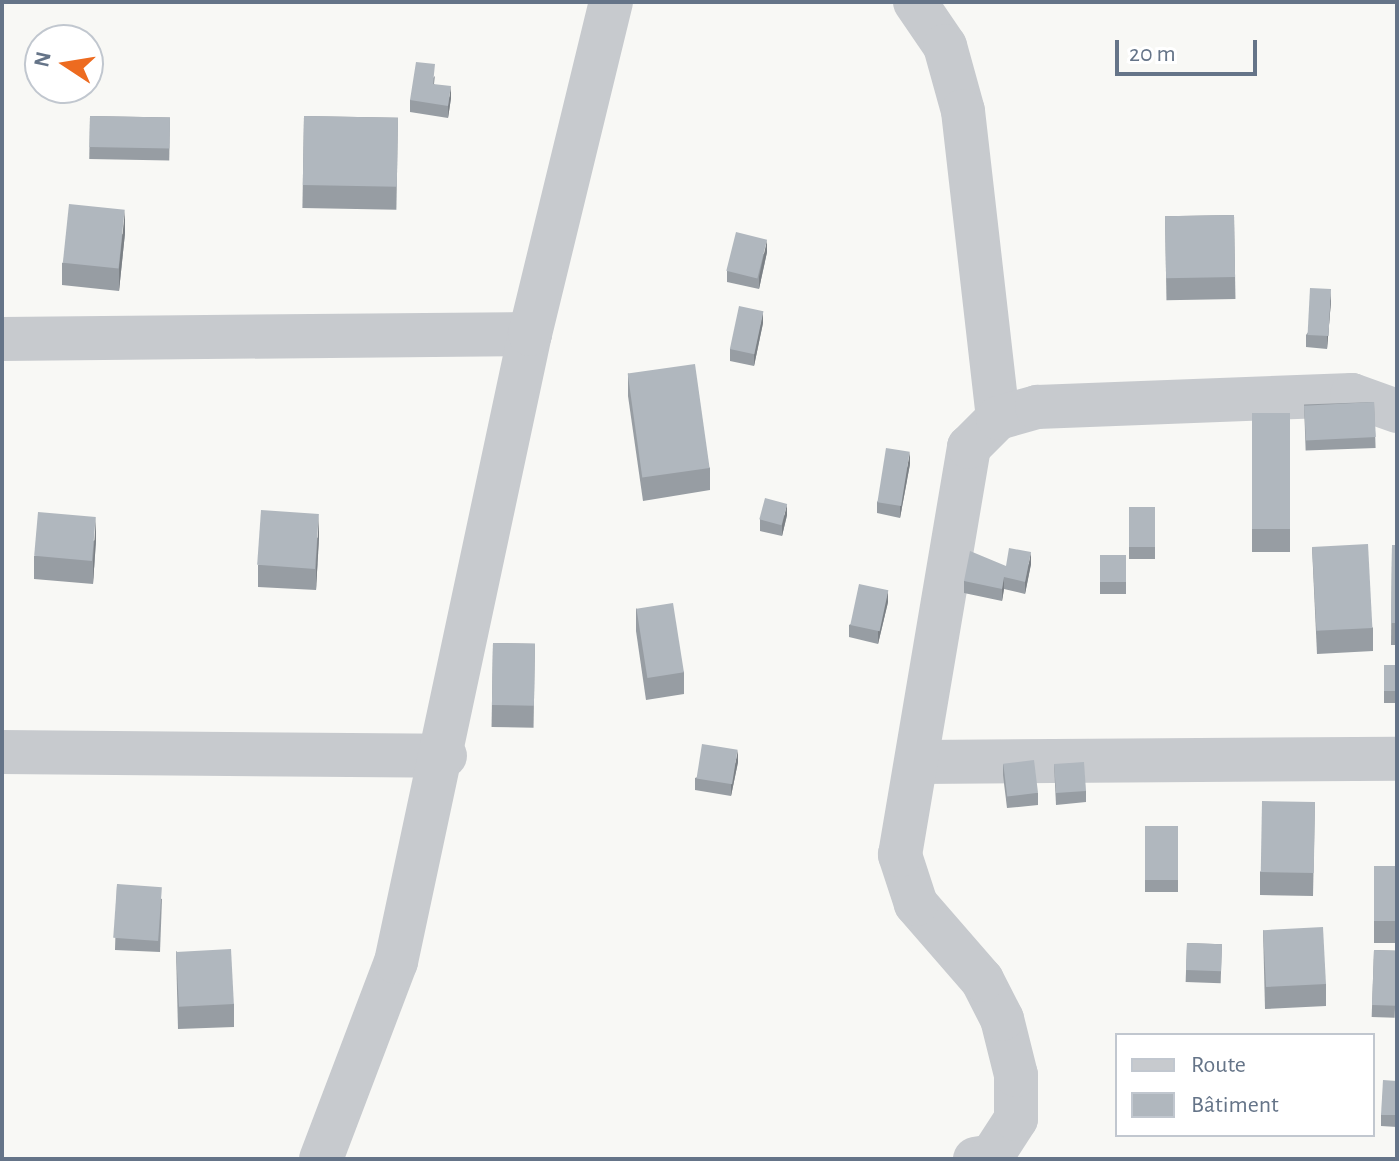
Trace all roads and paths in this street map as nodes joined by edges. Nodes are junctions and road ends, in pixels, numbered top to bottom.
1 (611, 2) edge
2 (915, 2) edge
3 (530, 334) junction
4 (2, 339) edge
5 (1397, 411) edge
6 (998, 418) junction
7 (2, 752) edge
8 (445, 756) junction
9 (1397, 759) edge
10 (920, 762) junction
11 (321, 1159) edge
12 (975, 1159) edge

1 - 3 street
2 - 6 street
3 - 4 street
3 - 8 street
5 - 6 street
6 - 10 street
7 - 8 street
8 - 11 street
9 - 10 street
10 - 12 street

